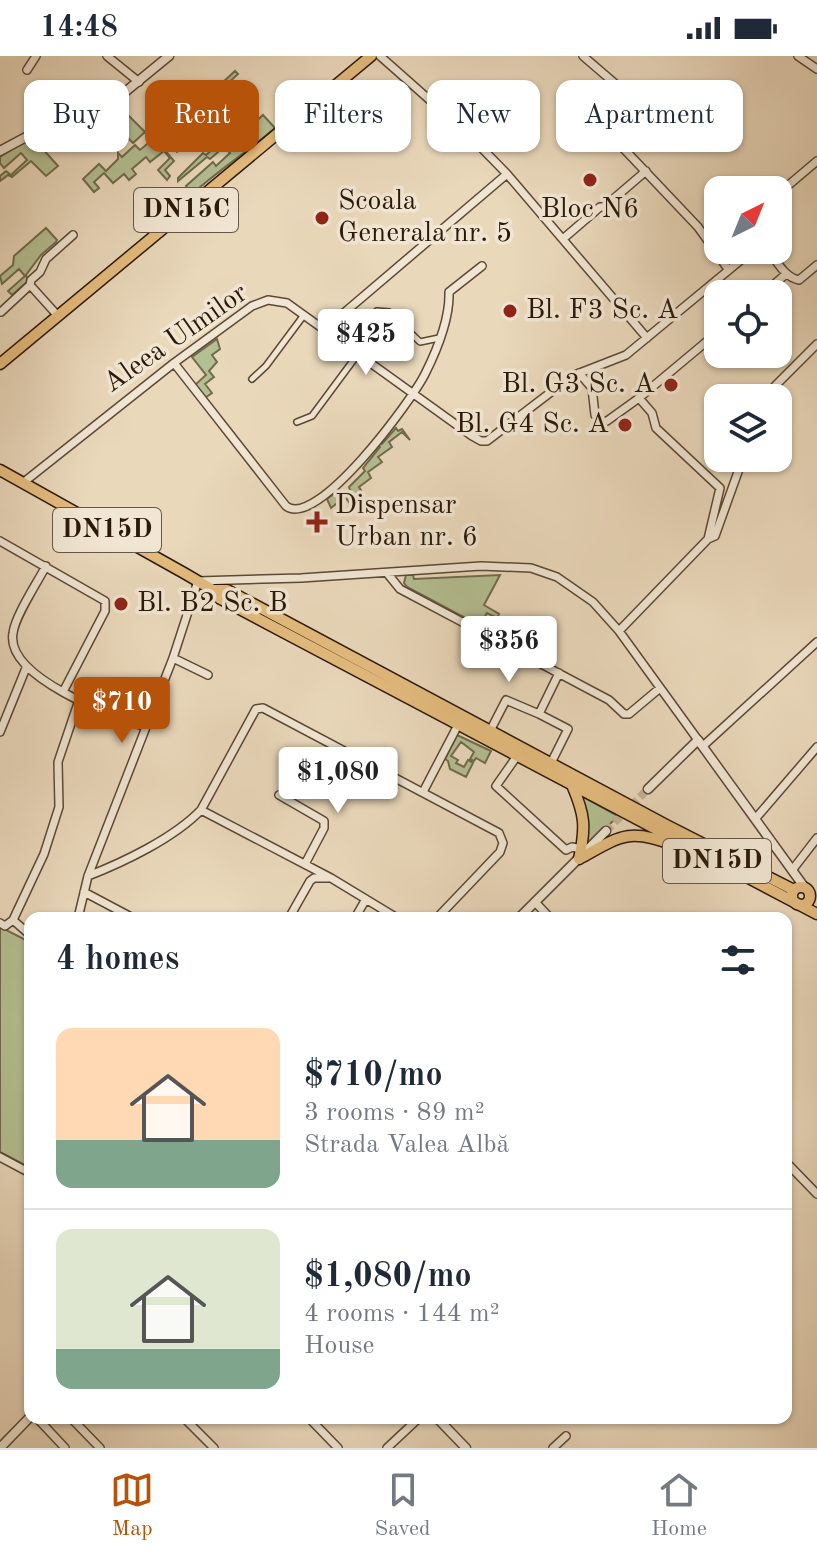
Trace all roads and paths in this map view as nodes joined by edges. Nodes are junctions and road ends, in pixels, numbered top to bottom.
1 (36, 56) edge
2 (107, 56) edge
3 (169, 56) edge
4 (371, 56) edge
5 (380, 56) edge
6 (583, 56) edge
7 (798, 56) edge
8 (817, 69) edge
9 (27, 70) dead end
10 (139, 82) junction
11 (0, 151) edge
12 (817, 161) edge
13 (646, 171) junction
14 (507, 174) junction
15 (792, 182) edge
16 (73, 235) dead end
17 (564, 238) junction
18 (733, 264) edge
19 (778, 264) edge
20 (817, 265) edge
21 (482, 266) dead end
22 (728, 269) junction
23 (786, 274) junction
24 (779, 280) edge
25 (30, 285) junction
26 (377, 311) dead end
27 (1, 312) edge
28 (304, 315) junction
29 (58, 316) junction
30 (325, 329) junction
31 (439, 338) junction
32 (647, 338) junction
33 (704, 344) edge
34 (817, 344) edge
35 (359, 353) junction
36 (174, 363) junction
37 (0, 364) edge
38 (579, 373) junction
39 (252, 379) dead end
40 (777, 384) edge
41 (413, 392) junction
42 (639, 398) junction
43 (297, 422) dead end
44 (0, 470) edge
45 (738, 472) edge
46 (24, 482) junction
47 (708, 539) junction
48 (0, 541) edge
49 (46, 566) junction
50 (387, 573) junction
51 (198, 581) junction
52 (228, 586) junction
53 (213, 590) junction
54 (619, 631) junction
55 (817, 642) edge
56 (173, 658) junction
57 (26, 668) junction
58 (559, 673) junction
59 (208, 675) dead end
60 (660, 688) junction
61 (64, 690) junction
62 (79, 700) junction
63 (539, 714) junction
64 (460, 721) junction
65 (146, 727) junction
66 (490, 731) junction
67 (0, 732) edge
68 (701, 743) junction
69 (817, 747) edge
70 (517, 756) junction
71 (543, 762) junction
72 (572, 785) junction
73 (648, 789) tunnel mouth
74 (423, 792) junction
75 (279, 795) dead end
76 (201, 810) junction
77 (756, 818) junction
78 (606, 831) tunnel mouth
79 (817, 838) edge
80 (580, 854) junction
81 (705, 855) junction
82 (305, 864) junction
83 (793, 869) junction
84 (88, 876) junction
85 (331, 878) junction
86 (84, 892) junction
87 (806, 893) edge
88 (366, 899) junction
89 (535, 902) junction
90 (797, 903) junction
91 (79, 912) edge
92 (122, 912) edge
93 (292, 912) edge
94 (358, 912) edge
95 (387, 912) edge
96 (443, 912) edge
97 (525, 912) edge
98 (544, 912) edge
99 (817, 914) edge
100 (13, 920) junction
101 (0, 923) edge
102 (24, 930) edge
103 (0, 1157) edge
104 (792, 1168) edge
105 (24, 1170) edge
106 (817, 1194) edge
107 (24, 1423) edge
108 (43, 1424) edge
109 (77, 1424) edge
110 (190, 1424) edge
111 (315, 1424) edge
112 (413, 1424) edge
113 (443, 1424) edge
114 (566, 1436) dead end
115 (0, 1448) edge
116 (65, 1448) edge
117 (100, 1448) edge
118 (214, 1448) edge
119 (338, 1448) edge
120 (387, 1448) edge
121 (466, 1448) edge
122 (553, 1448) edge

1 - 9 street
2 - 10 street
3 - 10 street
4 - 29 main road, DN15C
5 - 14 street
6 - 13 street
7 - 8 street
10 - 11 street
12 - 15 street
13 - 17 street
13 - 22 street
14 - 17 street
14 - 30 street
16 - 25 street
17 - 32 street
18 - 22 street, Aleea Ulmilor
19 - 23 street
20 - 23 street
21 - 31 street
22 - 32 street, Aleea Ulmilor
23 - 24 street
25 - 27 street
25 - 29 street
26 - 31 street
28 - 30 street, Aleea Ulmilor
28 - 36 street, Aleea Ulmilor
28 - 39 street
29 - 37 main road, DN15C
30 - 35 street, Aleea Ulmilor
31 - 41 street
32 - 38 street, Aleea Ulmilor
33 - 42 street
34 - 40 street
35 - 41 street, Aleea Ulmilor
35 - 43 street
36 - 41 street
36 - 46 street, Aleea Ulmilor
38 - 41 street, Aleea Ulmilor
38 - 42 street
42 - 47 street
44 - 46 main road, DN15D
45 - 47 street
46 - 51 main road, DN15D
47 - 54 street
48 - 49 street
49 - 57 street
49 - 61 street
50 - 52 street
50 - 54 street
50 - 58 street
51 - 52 street
51 - 53 main road, DN15D
51 - 56 street
52 - 53 main road, DN15D
52 - 64 main road, DN15D
53 - 64 main road, DN15D
54 - 60 street
55 - 68 street
56 - 59 street
56 - 65 street
57 - 61 street
57 - 67 street
58 - 60 street
58 - 63 street
60 - 68 street
61 - 62 street
62 - 65 street
62 - 100 street
63 - 66 street
63 - 71 street
64 - 66 main road, DN15D
64 - 70 main road, DN15D
64 - 74 street
65 - 84 street
66 - 71 main road, DN15D
68 - 73 street
68 - 77 street
69 - 77 street
70 - 71 main road, DN15D
70 - 80 street
71 - 72 main road, DN15D
71 - 87 main road, DN15D
72 - 80 main road
72 - 81 main road, DN15D
74 - 76 street
74 - 96 street
75 - 82 street
76 - 82 street
76 - 84 street
77 - 83 street
78 - 80 street
79 - 83 street
80 - 81 main road
80 - 89 street
81 - 90 main road, DN15D
82 - 85 street
83 - 87 street
84 - 86 street
85 - 88 street
85 - 93 street
86 - 91 street
86 - 92 street
87 - 90 main road, DN15D
87 - 90 main road, DN15D
88 - 94 street
88 - 95 street
89 - 97 street
89 - 98 street
90 - 99 main road, DN15D
100 - 101 street
100 - 102 street
103 - 105 street
104 - 106 street
107 - 115 street
108 - 116 street
109 - 117 street
110 - 118 street
111 - 119 street
112 - 120 street
113 - 121 street
114 - 122 street

